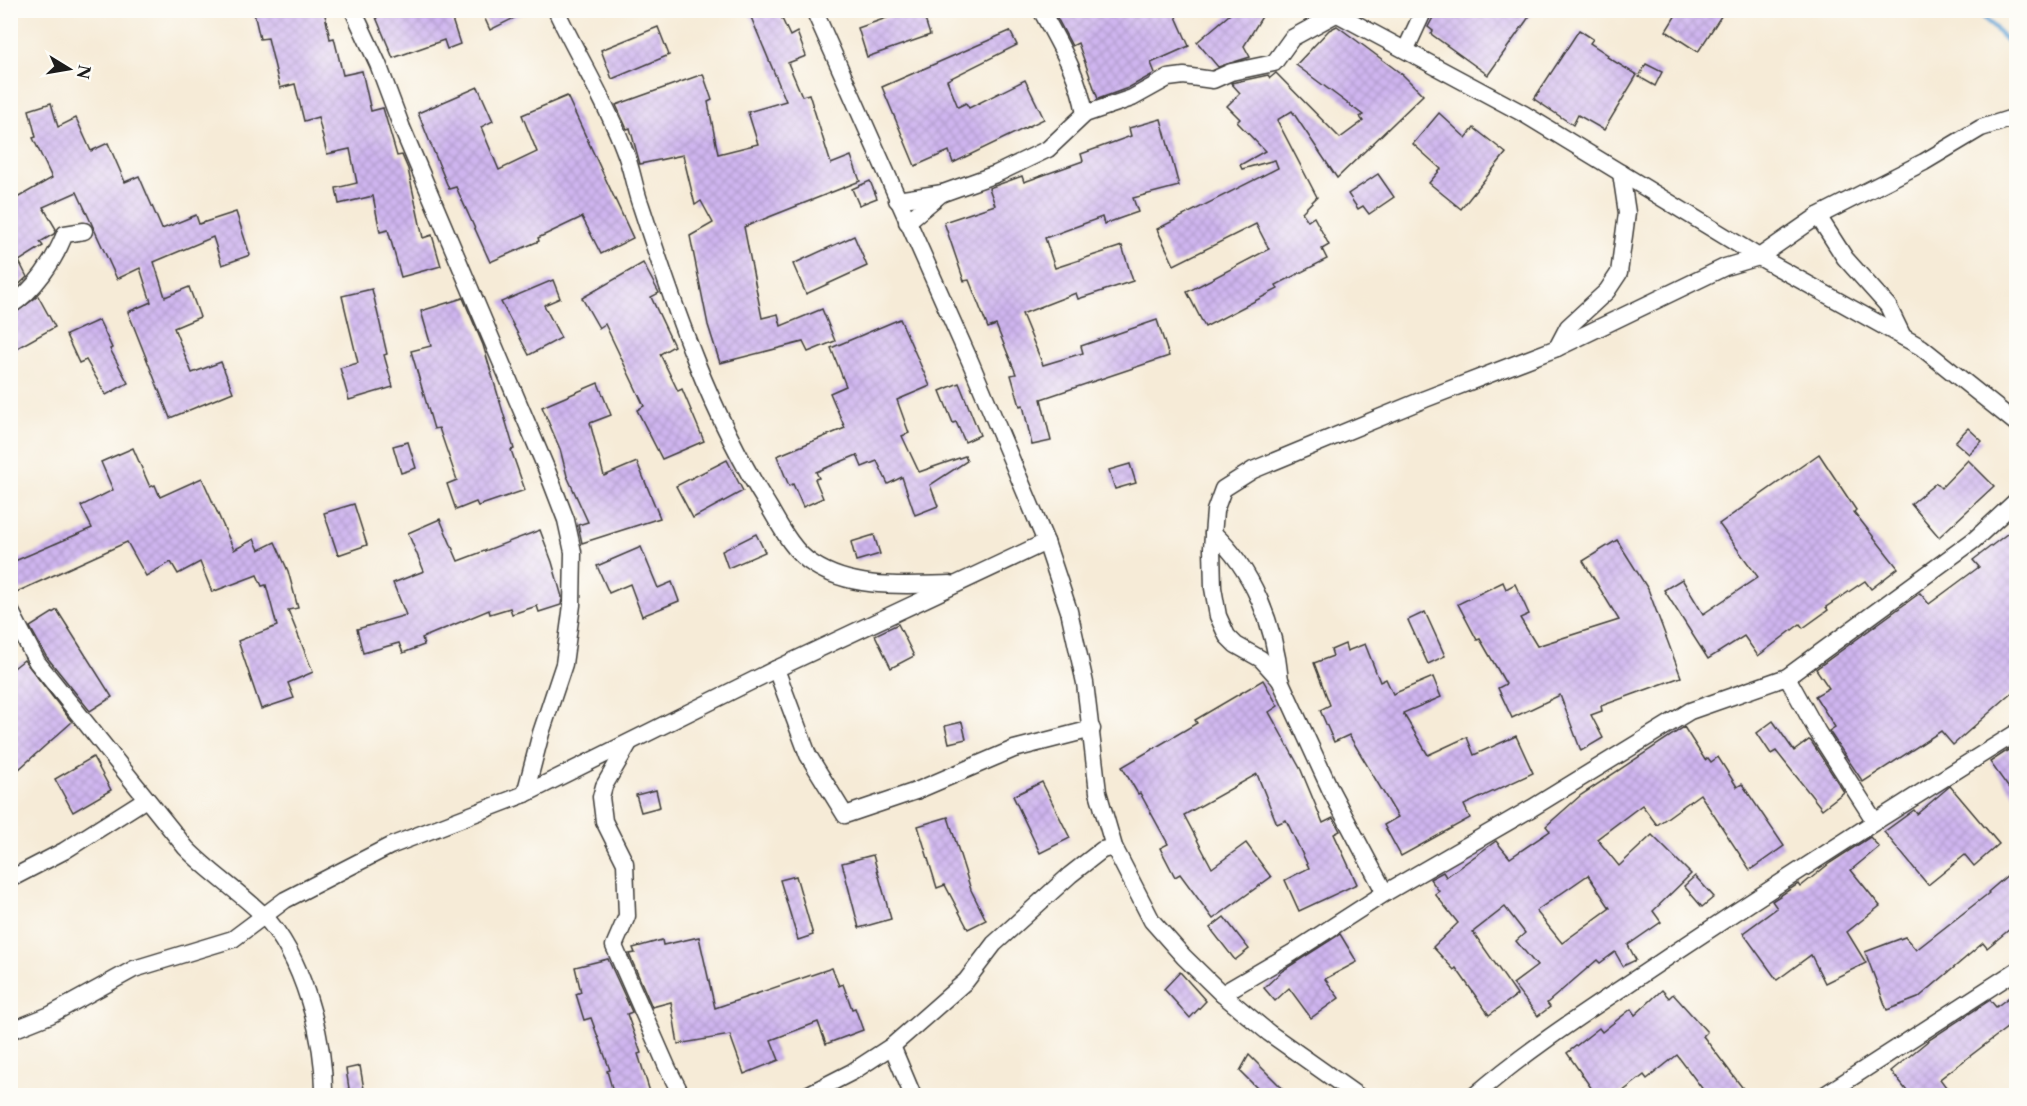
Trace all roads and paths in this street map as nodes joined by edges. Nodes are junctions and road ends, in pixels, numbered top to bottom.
1 (353, 10) edge
2 (556, 10) edge
3 (814, 10) edge
4 (1041, 10) edge
5 (1424, 10) edge
6 (1333, 12) edge
7 (1406, 49) junction
8 (1085, 114) junction
9 (2016, 117) edge
10 (1621, 173) junction
11 (943, 193) junction
12 (897, 200) junction
13 (1818, 216) junction
14 (907, 222) junction
15 (84, 231) dead end
16 (1759, 257) junction
17 (10, 306) edge
18 (1903, 337) junction
19 (1557, 348) junction
20 (2016, 423) edge
21 (2016, 501) edge
22 (1213, 533) junction
23 (1046, 542) junction
24 (957, 584) junction
25 (10, 610) edge
26 (776, 669) junction
27 (1787, 677) junction
28 (1280, 681) junction
29 (1092, 729) junction
30 (2016, 734) edge
31 (629, 742) junction
32 (525, 794) junction
33 (146, 799) junction
34 (1874, 820) junction
35 (1114, 847) junction
36 (10, 879) edge
37 (1385, 892) junction
38 (265, 917) junction
39 (2016, 971) edge
40 (1222, 994) junction
41 (10, 1030) edge
42 (892, 1046) junction
43 (324, 1095) edge
44 (682, 1095) edge
45 (805, 1095) edge
46 (913, 1095) edge
47 (1358, 1095) edge
48 (1474, 1095) edge
49 (1823, 1095) edge

1 - 32 street
2 - 24 street
3 - 12 street
4 - 8 street
5 - 7 street
6 - 7 street
6 - 8 street
7 - 10 street
8 - 11 street
9 - 13 street
10 - 16 street
10 - 19 street
11 - 12 street
11 - 14 street
12 - 14 street
13 - 16 street
13 - 18 street
14 - 23 street
15 - 17 street
16 - 18 street
16 - 19 street
18 - 20 street
19 - 22 street
21 - 27 street
22 - 28 street
22 - 28 street
23 - 24 street
23 - 29 street
24 - 26 street
25 - 33 street
26 - 29 street
26 - 31 street
27 - 34 street
27 - 37 street
28 - 37 street
29 - 35 street
30 - 34 street
31 - 32 street
31 - 44 street
32 - 38 street
33 - 36 street
33 - 38 street
34 - 48 street
35 - 40 street
35 - 42 street
37 - 40 street
38 - 41 street
38 - 43 street
39 - 49 street
40 - 47 street
42 - 45 street
42 - 46 street

